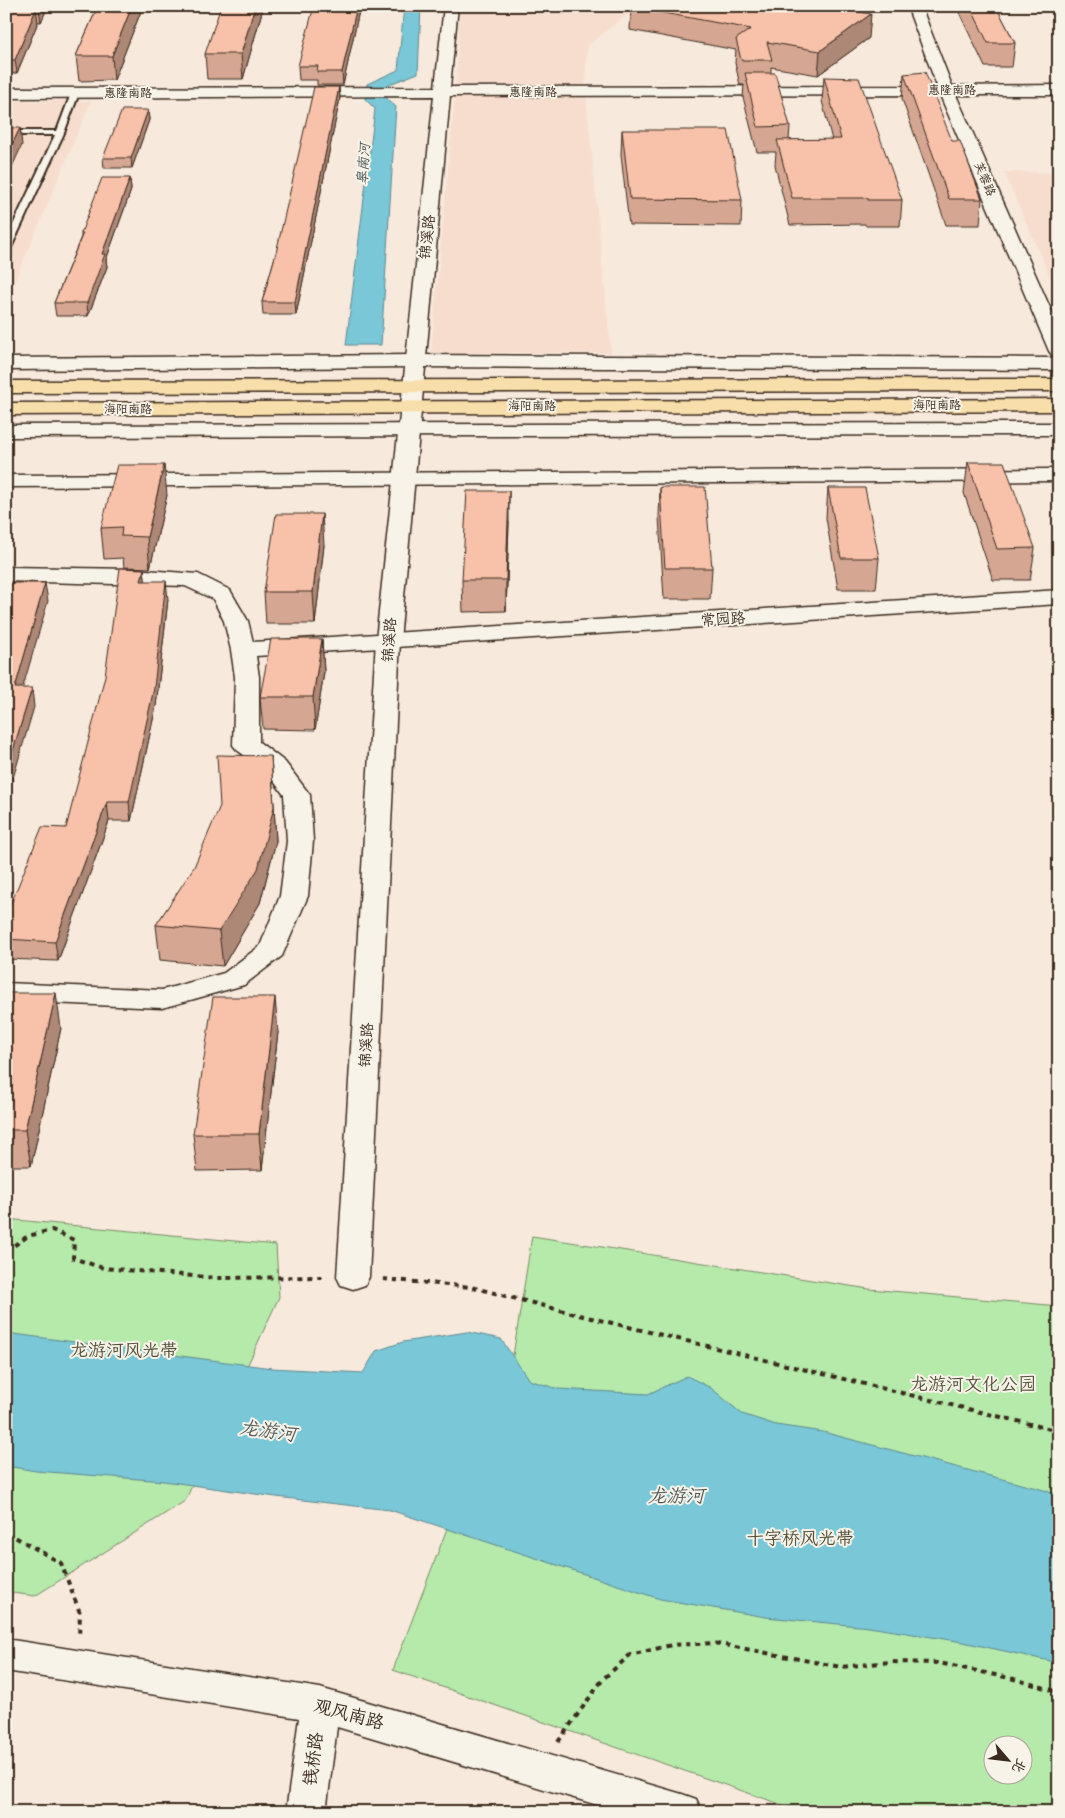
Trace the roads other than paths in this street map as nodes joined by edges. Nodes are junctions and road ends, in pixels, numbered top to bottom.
1 (451, 6) edge
2 (914, 6) edge
3 (946, 90) junction
4 (1059, 90) edge
5 (442, 92) junction
6 (75, 93) junction
7 (6, 94) edge
8 (6, 133) edge
9 (60, 133) junction
10 (6, 250) edge
11 (1059, 351) edge
12 (415, 361) junction
13 (6, 364) edge
14 (1059, 364) edge
15 (1059, 385) edge
16 (6, 387) edge
17 (411, 396) junction
18 (1059, 405) edge
19 (6, 409) edge
20 (1059, 428) edge
21 (408, 430) junction
22 (6, 431) edge
23 (1059, 475) edge
24 (404, 478) junction
25 (6, 481) edge
26 (6, 574) edge
27 (1059, 598) edge
28 (388, 640) junction
29 (243, 650) junction
30 (6, 992) edge
31 (353, 1277) road end
32 (6, 1655) edge
33 (320, 1706) junction
34 (306, 1812) edge
35 (682, 1812) edge

1 - 5 street, 锦溪路
2 - 3 street, 芙蓉路
3 - 4 street, 惠隆南路
3 - 5 street, 惠隆南路
3 - 11 street, 芙蓉路
5 - 6 street, 惠隆南路
5 - 12 street, 锦溪路
6 - 7 street, 惠隆南路
6 - 9 lane
8 - 9 lane
9 - 10 lane
12 - 13 street
12 - 14 street
12 - 17 street, 锦溪路
15 - 17 main road, 海阳南路
16 - 17 main road, 海阳南路
17 - 18 main road, 海阳南路
17 - 19 main road, 海阳南路
17 - 21 street, 锦溪路
20 - 21 street
21 - 22 street
21 - 24 street, 锦溪路
23 - 24 street
24 - 25 street
24 - 28 street, 锦溪路
26 - 29 street
27 - 28 street, 常园路
28 - 29 street, 常园路
28 - 31 street, 锦溪路
29 - 30 street
32 - 33 street, 观风南路
33 - 34 street, 钱桥路
33 - 35 street, 观风南路

